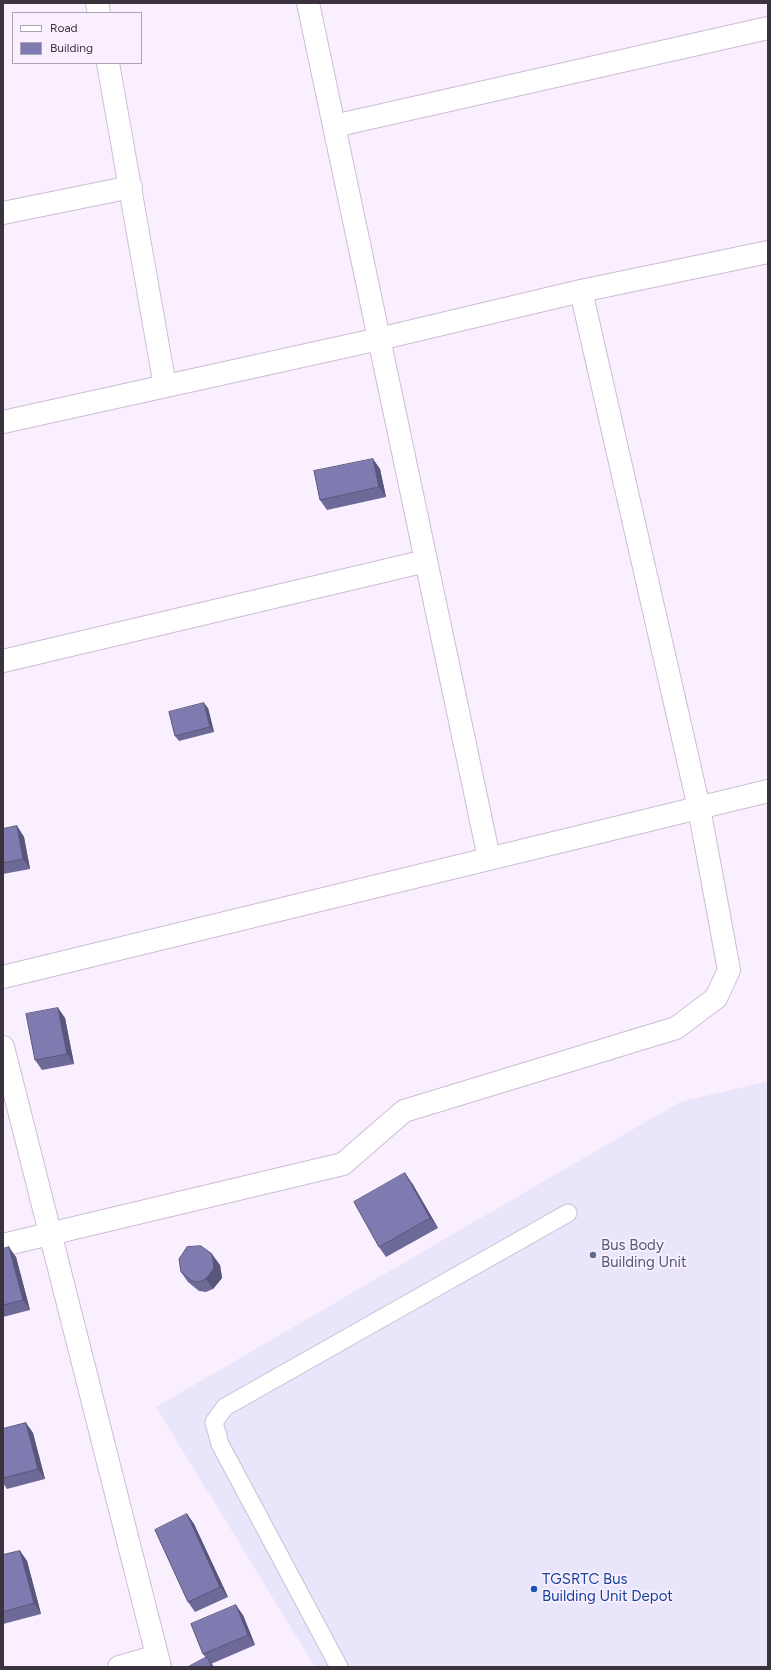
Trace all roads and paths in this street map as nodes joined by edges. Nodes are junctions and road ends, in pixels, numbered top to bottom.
1 (308, 3) edge
2 (768, 28) edge
3 (108, 64) edge
4 (334, 126) junction
5 (131, 187) junction
6 (3, 213) edge
7 (768, 252) edge
8 (581, 291) junction
9 (379, 339) junction
10 (165, 386) junction
11 (3, 422) edge
12 (426, 561) junction
13 (3, 661) edge
14 (768, 791) edge
15 (699, 808) junction
16 (489, 858) junction
17 (3, 977) edge
18 (3, 1047) edge
19 (568, 1213) dead end
20 (50, 1234) junction
21 (3, 1245) edge
22 (158, 1662) edge
23 (119, 1667) edge
24 (339, 1667) edge

1 - 4 street
2 - 4 street
3 - 5 street
4 - 9 street
5 - 6 street
5 - 10 street
7 - 8 street
8 - 9 street
8 - 15 street
9 - 10 street
9 - 12 street
10 - 11 street
12 - 13 street
12 - 16 street
14 - 15 street
15 - 16 street
15 - 20 street
16 - 17 street
18 - 20 street
19 - 24 lane
20 - 21 street
20 - 22 street
22 - 23 street

